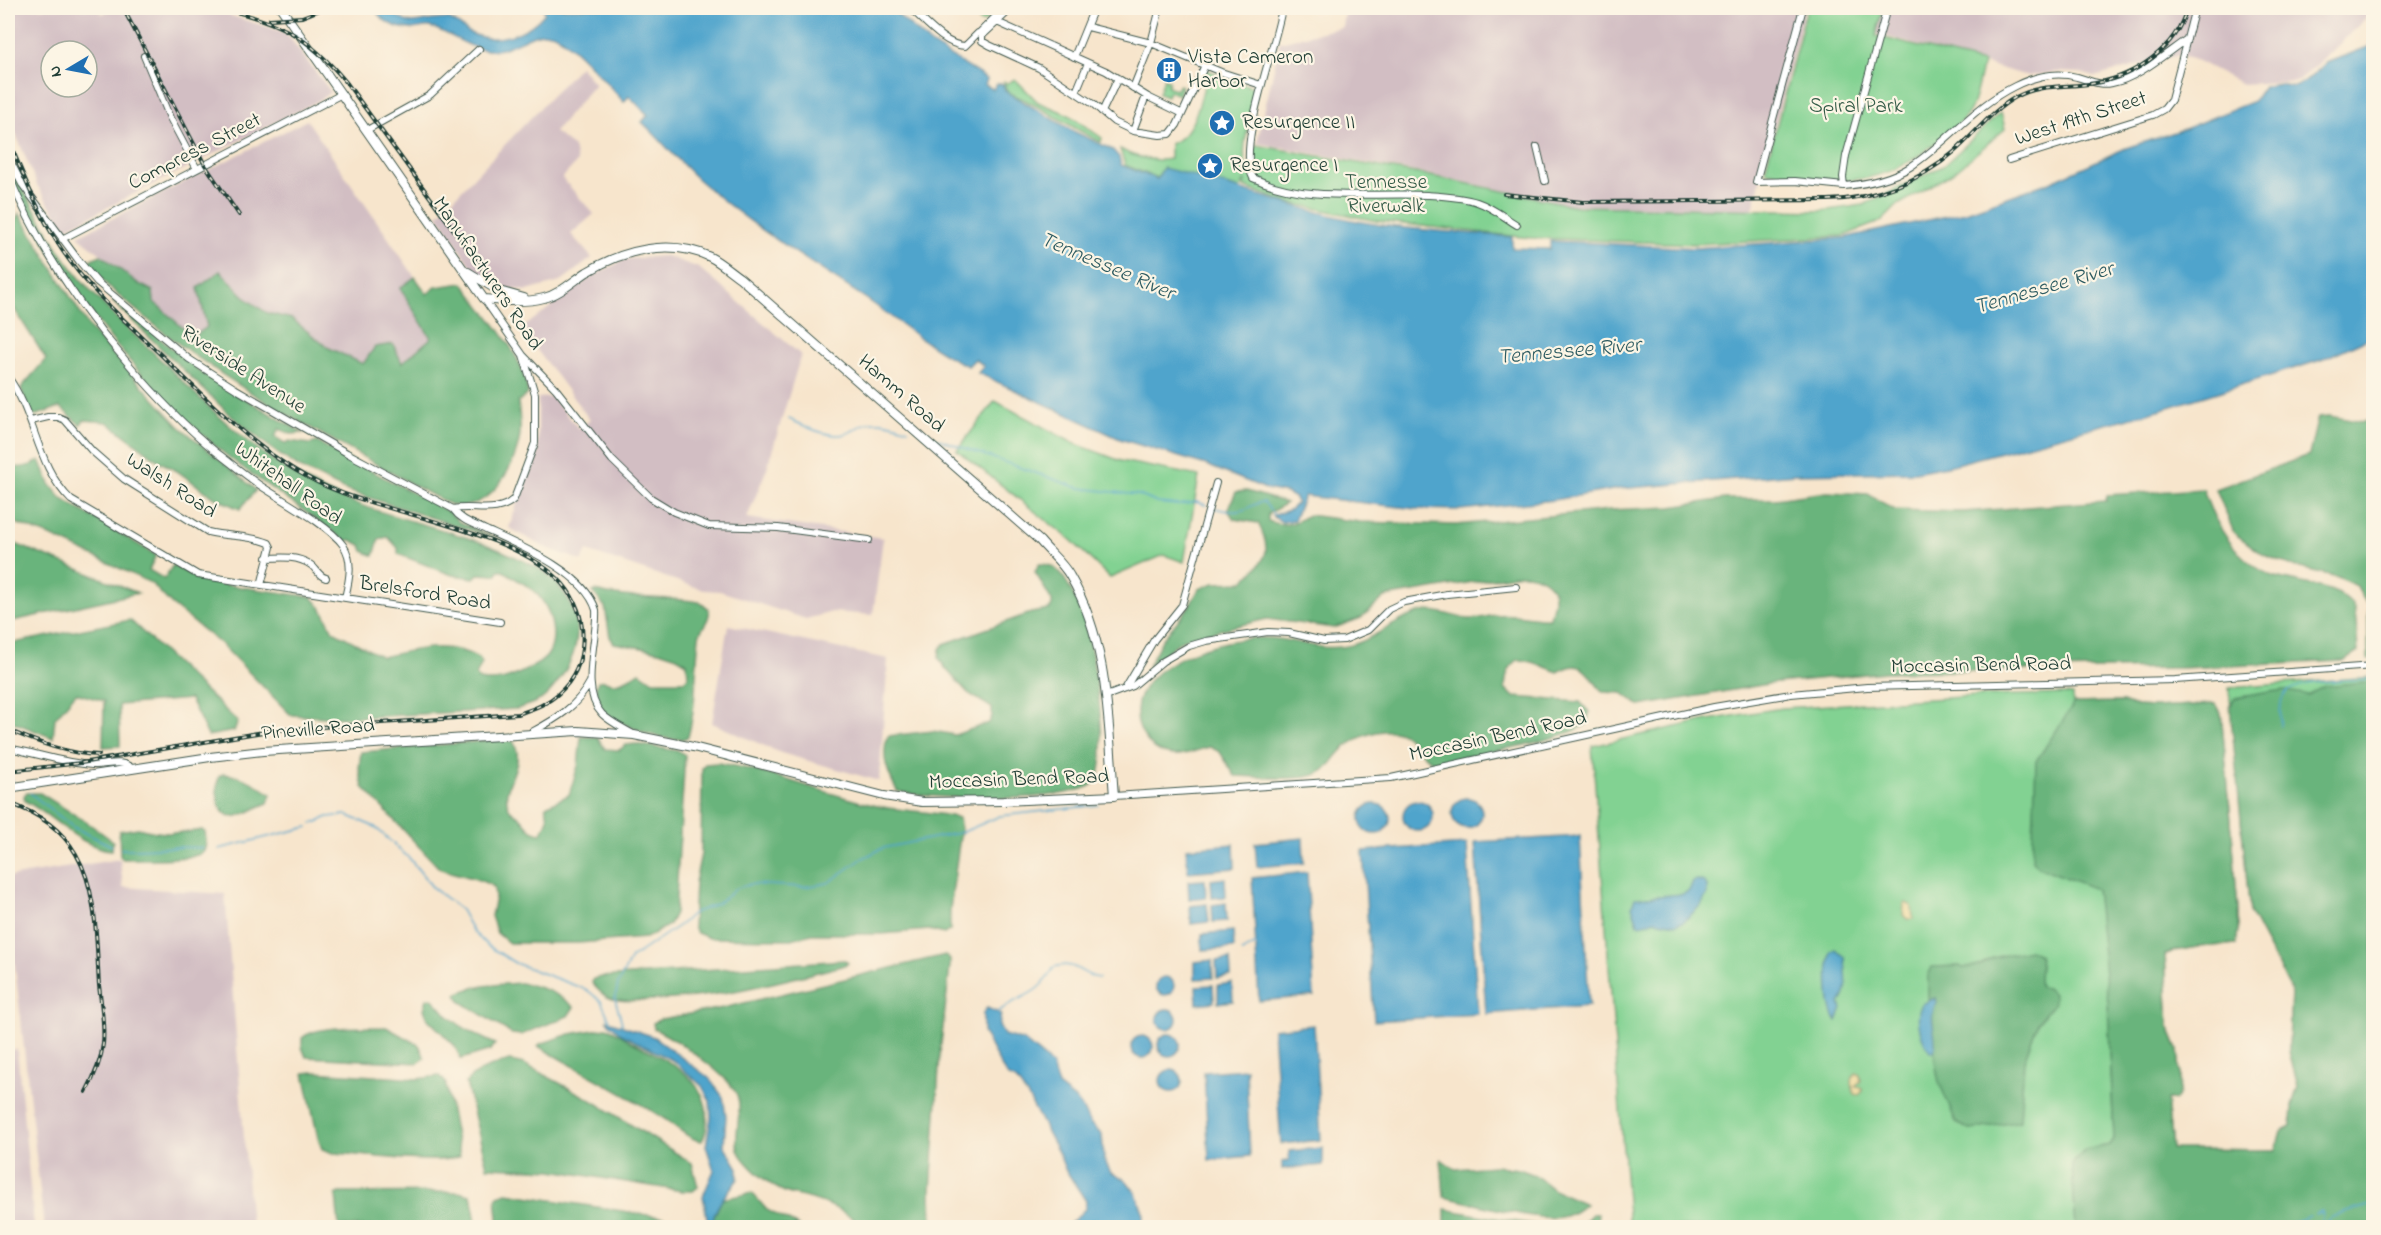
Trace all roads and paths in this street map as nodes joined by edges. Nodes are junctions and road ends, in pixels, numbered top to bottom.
1 (281, 8) edge
2 (910, 8) edge
3 (1004, 8) edge
4 (1012, 8) edge
5 (1094, 8) edge
6 (1160, 8) edge
7 (1282, 8) edge
8 (1803, 8) edge
9 (1887, 8) edge
10 (2195, 8) edge
11 (997, 22) junction
12 (1088, 27) junction
13 (979, 34) junction
14 (2187, 39) junction
15 (1151, 43) junction
16 (479, 50) dead end
17 (144, 56) dead end
18 (1074, 57) junction
19 (1088, 63) junction
20 (1205, 65) junction
21 (1118, 78) junction
22 (1262, 85) junction
23 (1133, 88) junction
24 (1076, 92) junction
25 (342, 94) junction
26 (1146, 96) junction
27 (1102, 112) junction
28 (1181, 112) junction
29 (367, 130) junction
30 (1134, 131) junction
31 (1537, 147) dead end
32 (8, 157) edge
33 (2009, 160) dead end
34 (197, 169) junction
35 (8, 174) edge
36 (1545, 181) dead end
37 (1844, 186) junction
38 (1517, 225) dead end
39 (62, 239) junction
40 (465, 270) junction
41 (484, 299) junction
42 (531, 300) junction
43 (524, 355) junction
44 (8, 377) edge
45 (31, 421) junction
46 (1216, 483) dead end
47 (453, 509) junction
48 (869, 540) dead end
49 (267, 558) junction
50 (326, 578) dead end
51 (261, 585) junction
52 (1516, 587) dead end
53 (345, 598) junction
54 (500, 622) dead end
55 (2373, 666) edge
56 (590, 681) junction
57 (1125, 690) junction
58 (1106, 696) junction
59 (532, 732) junction
60 (634, 735) junction
61 (8, 748) edge
62 (133, 769) junction
63 (8, 788) edge
64 (1114, 796) junction

1 - 25 main road, Manufacturers Road
2 - 13 street
3 - 13 street
4 - 11 street
5 - 12 street
6 - 15 street
7 - 22 street
8 - 37 street
9 - 37 street
10 - 14 street, West 19th Street
11 - 13 street
11 - 18 street
12 - 15 street
12 - 18 street
13 - 24 street
14 - 33 street, West 19th Street
14 - 37 street
15 - 20 street
15 - 23 street
16 - 29 street
17 - 34 street
18 - 19 street
19 - 21 street
19 - 24 street
20 - 22 street
20 - 28 street
21 - 23 street
21 - 27 street
22 - 38 street
23 - 26 street
24 - 27 street
25 - 29 main road, Manufacturers Road
25 - 34 street, Compress Street
26 - 28 street
26 - 30 street
27 - 30 street
28 - 30 street
29 - 40 main road, Manufacturers Road
31 - 36 street
32 - 39 street, Riverside Avenue
34 - 39 street, Compress Street
35 - 53 street, Whitehall Road
39 - 47 street, Riverside Avenue
40 - 41 main road, Manufacturers Road
40 - 42 main road
41 - 42 main road, Hamm Road
41 - 43 street, Manufacturers Road
42 - 58 main road, Hamm Road
43 - 47 street, Manufacturers Road
43 - 48 street
44 - 45 street
45 - 49 street, Walsh Road
45 - 51 street
46 - 57 street
47 - 56 street
49 - 50 street
49 - 51 street
51 - 53 street
52 - 57 street
53 - 54 street, Brelsford Road
55 - 64 street, Moccasin Bend Road
56 - 59 street
56 - 60 street
57 - 58 street
58 - 64 main road, Hamm Road
59 - 60 main road, Pineville Road
59 - 62 main road, Pineville Road
60 - 64 main road, Moccasin Bend Road
61 - 62 street
62 - 63 main road, Pineville Road

